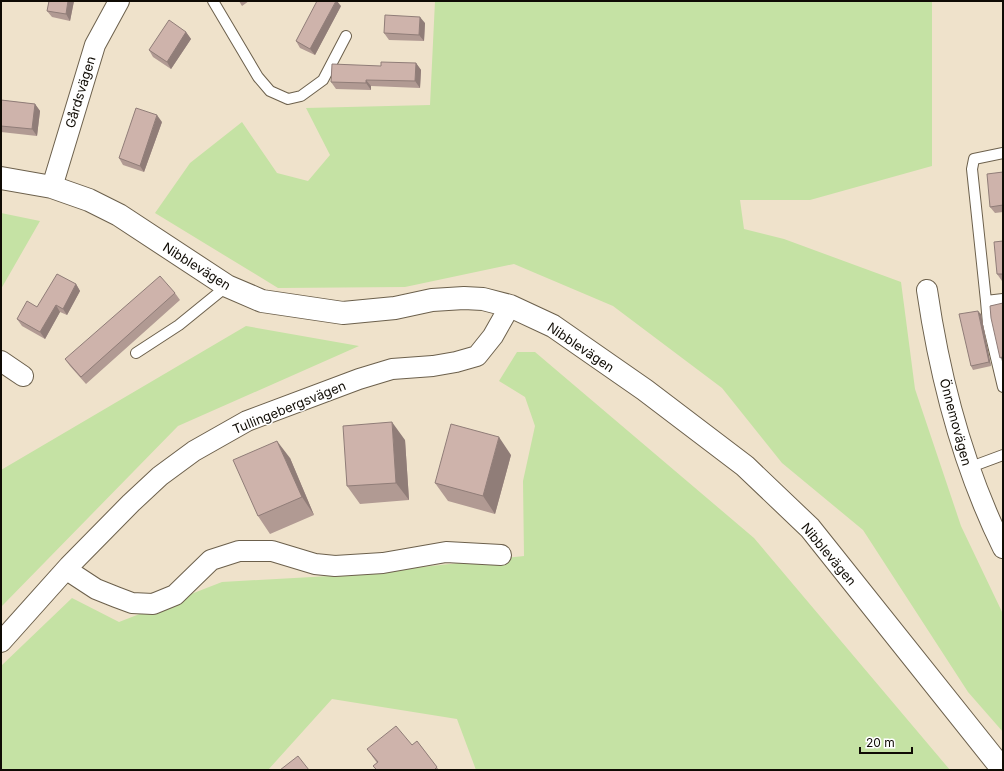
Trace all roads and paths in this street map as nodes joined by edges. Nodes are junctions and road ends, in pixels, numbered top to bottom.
1 (119, 1) edge
2 (213, 1) edge
3 (346, 36) dead end
4 (1003, 153) edge
5 (1, 178) edge
6 (52, 187) junction
7 (227, 286) junction
8 (927, 290) dead end
9 (1003, 299) edge
10 (986, 301) junction
11 (510, 306) junction
12 (136, 353) dead end
13 (1, 361) edge
14 (23, 376) dead end
15 (1003, 387) edge
16 (1003, 456) edge
17 (968, 468) junction
18 (1003, 548) edge
19 (501, 554) dead end
20 (67, 570) junction
21 (1, 642) edge
22 (1003, 770) edge

1 - 6 street, Gårdsvägen
2 - 3 lane
4 - 10 lane
5 - 6 street, Nibblevägen
6 - 7 street, Nibblevägen
7 - 11 street, Nibblevägen
7 - 12 lane
8 - 17 street, Önnemovägen
9 - 10 lane
10 - 15 lane
11 - 20 street, Tullingebergsvägen
11 - 22 street, Nibblevägen
13 - 14 street
16 - 17 lane
17 - 18 street, Önnemovägen
19 - 20 street
20 - 21 street, Tullingebergsvägen

